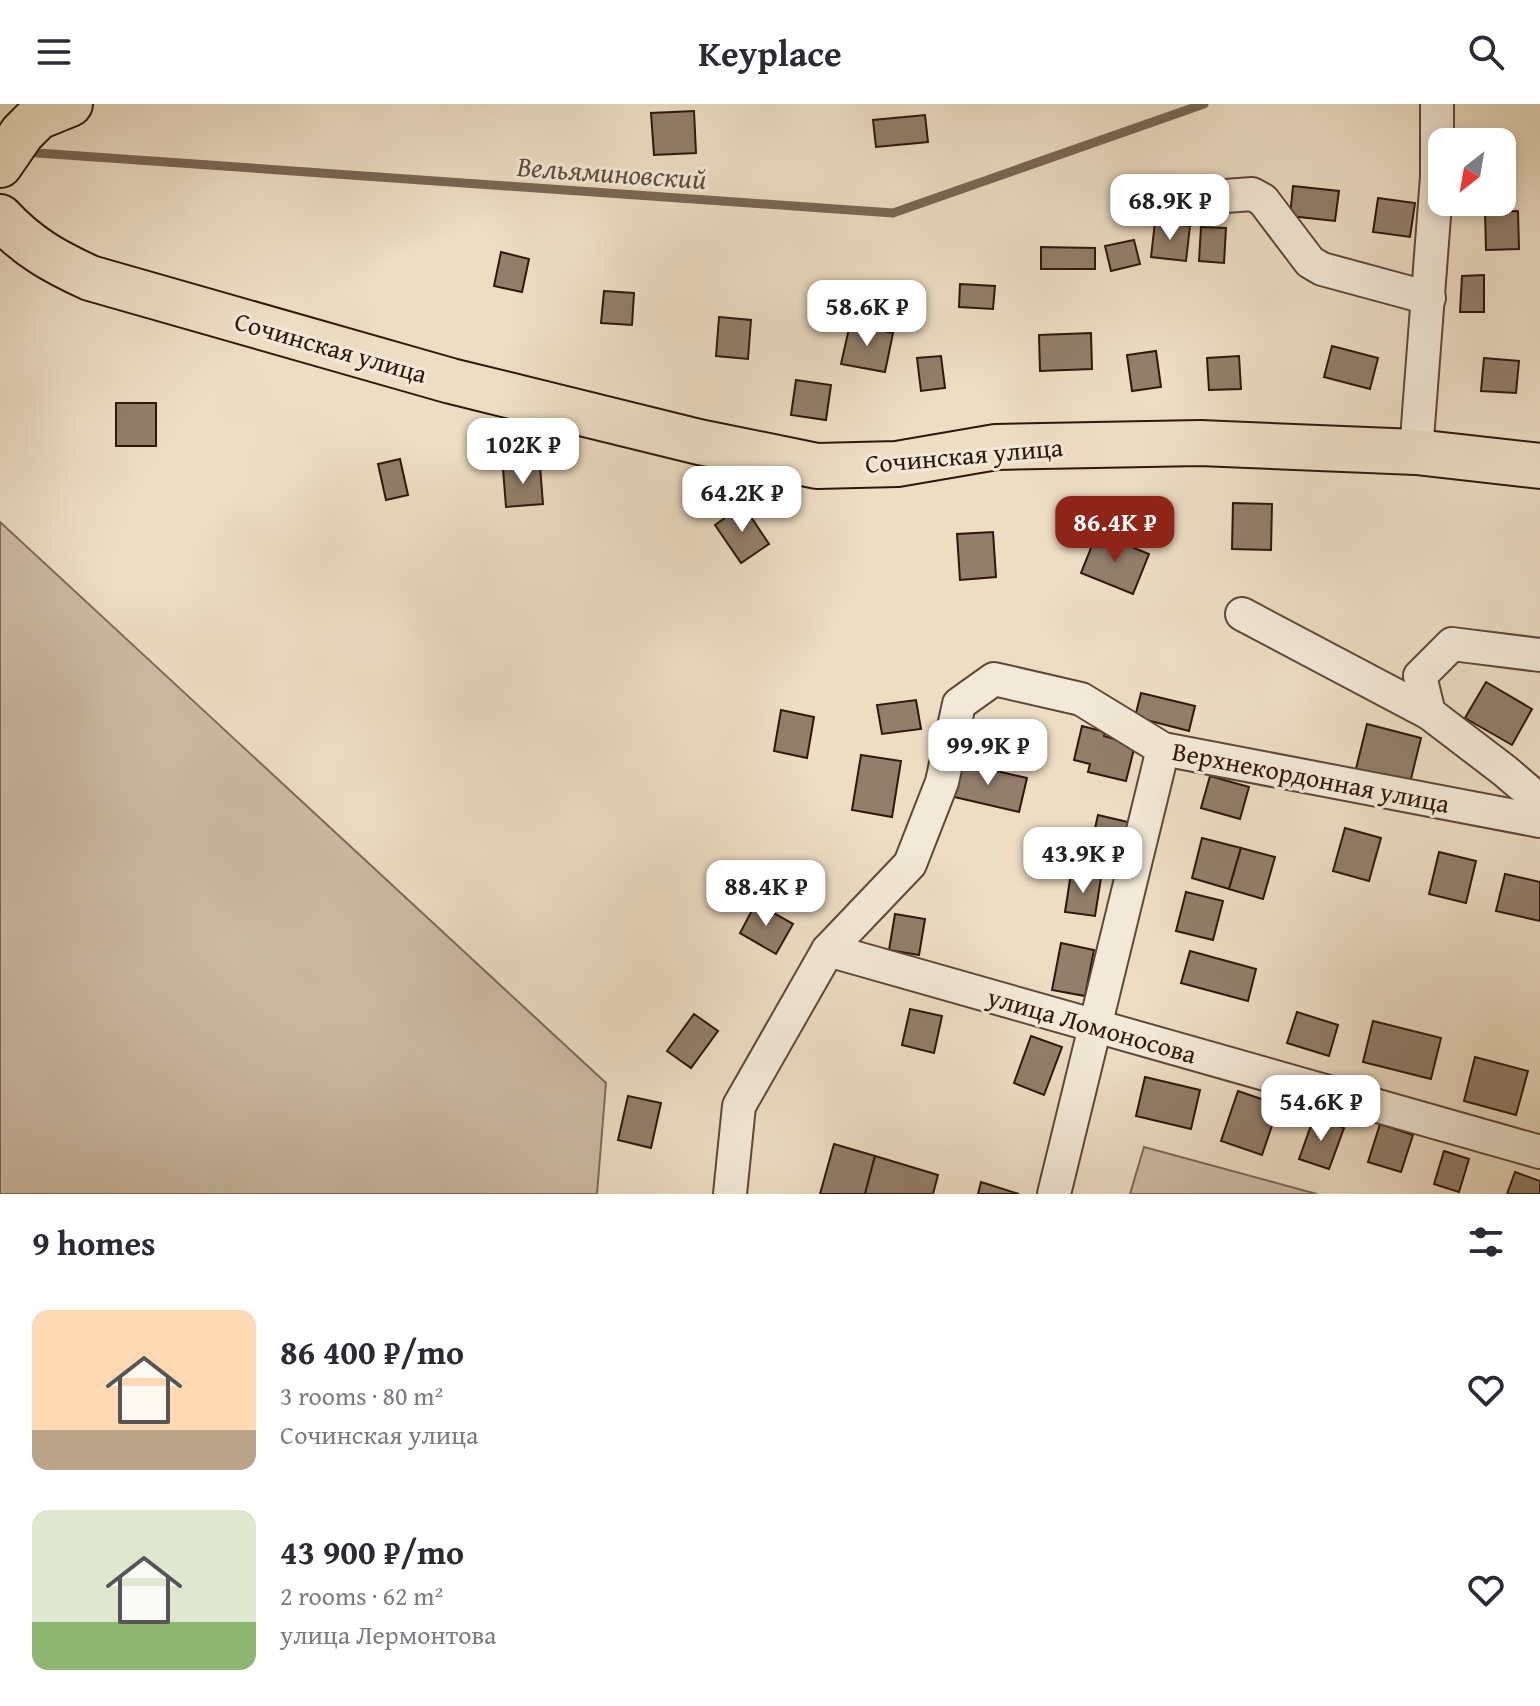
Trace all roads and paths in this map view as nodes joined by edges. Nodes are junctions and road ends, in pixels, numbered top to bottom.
1 (70, 104) edge
2 (1437, 104) edge
3 (7, 154) edge
4 (1186, 199) dead end
5 (0, 217) edge
6 (1429, 298) junction
7 (1416, 452) junction
8 (1540, 466) edge
9 (1242, 614) dead end
10 (1540, 655) edge
11 (1429, 713) junction
12 (1163, 749) junction
13 (1540, 801) edge
14 (1540, 821) edge
15 (828, 950) junction
16 (1095, 1026) junction
17 (1540, 1152) edge
18 (730, 1194) edge
19 (1054, 1194) edge

1 - 3 highway
2 - 6 street
4 - 6 street
5 - 7 highway, Сочинская улица
6 - 7 street
7 - 8 highway, Сочинская улица
9 - 11 street
10 - 11 street
11 - 13 street
12 - 14 street, Верхнекордонная улица
12 - 15 street, Верхнекордонная улица
12 - 16 street
15 - 16 street, улица Ломоносова
15 - 18 street
16 - 17 street, улица Ломоносова
16 - 19 street

